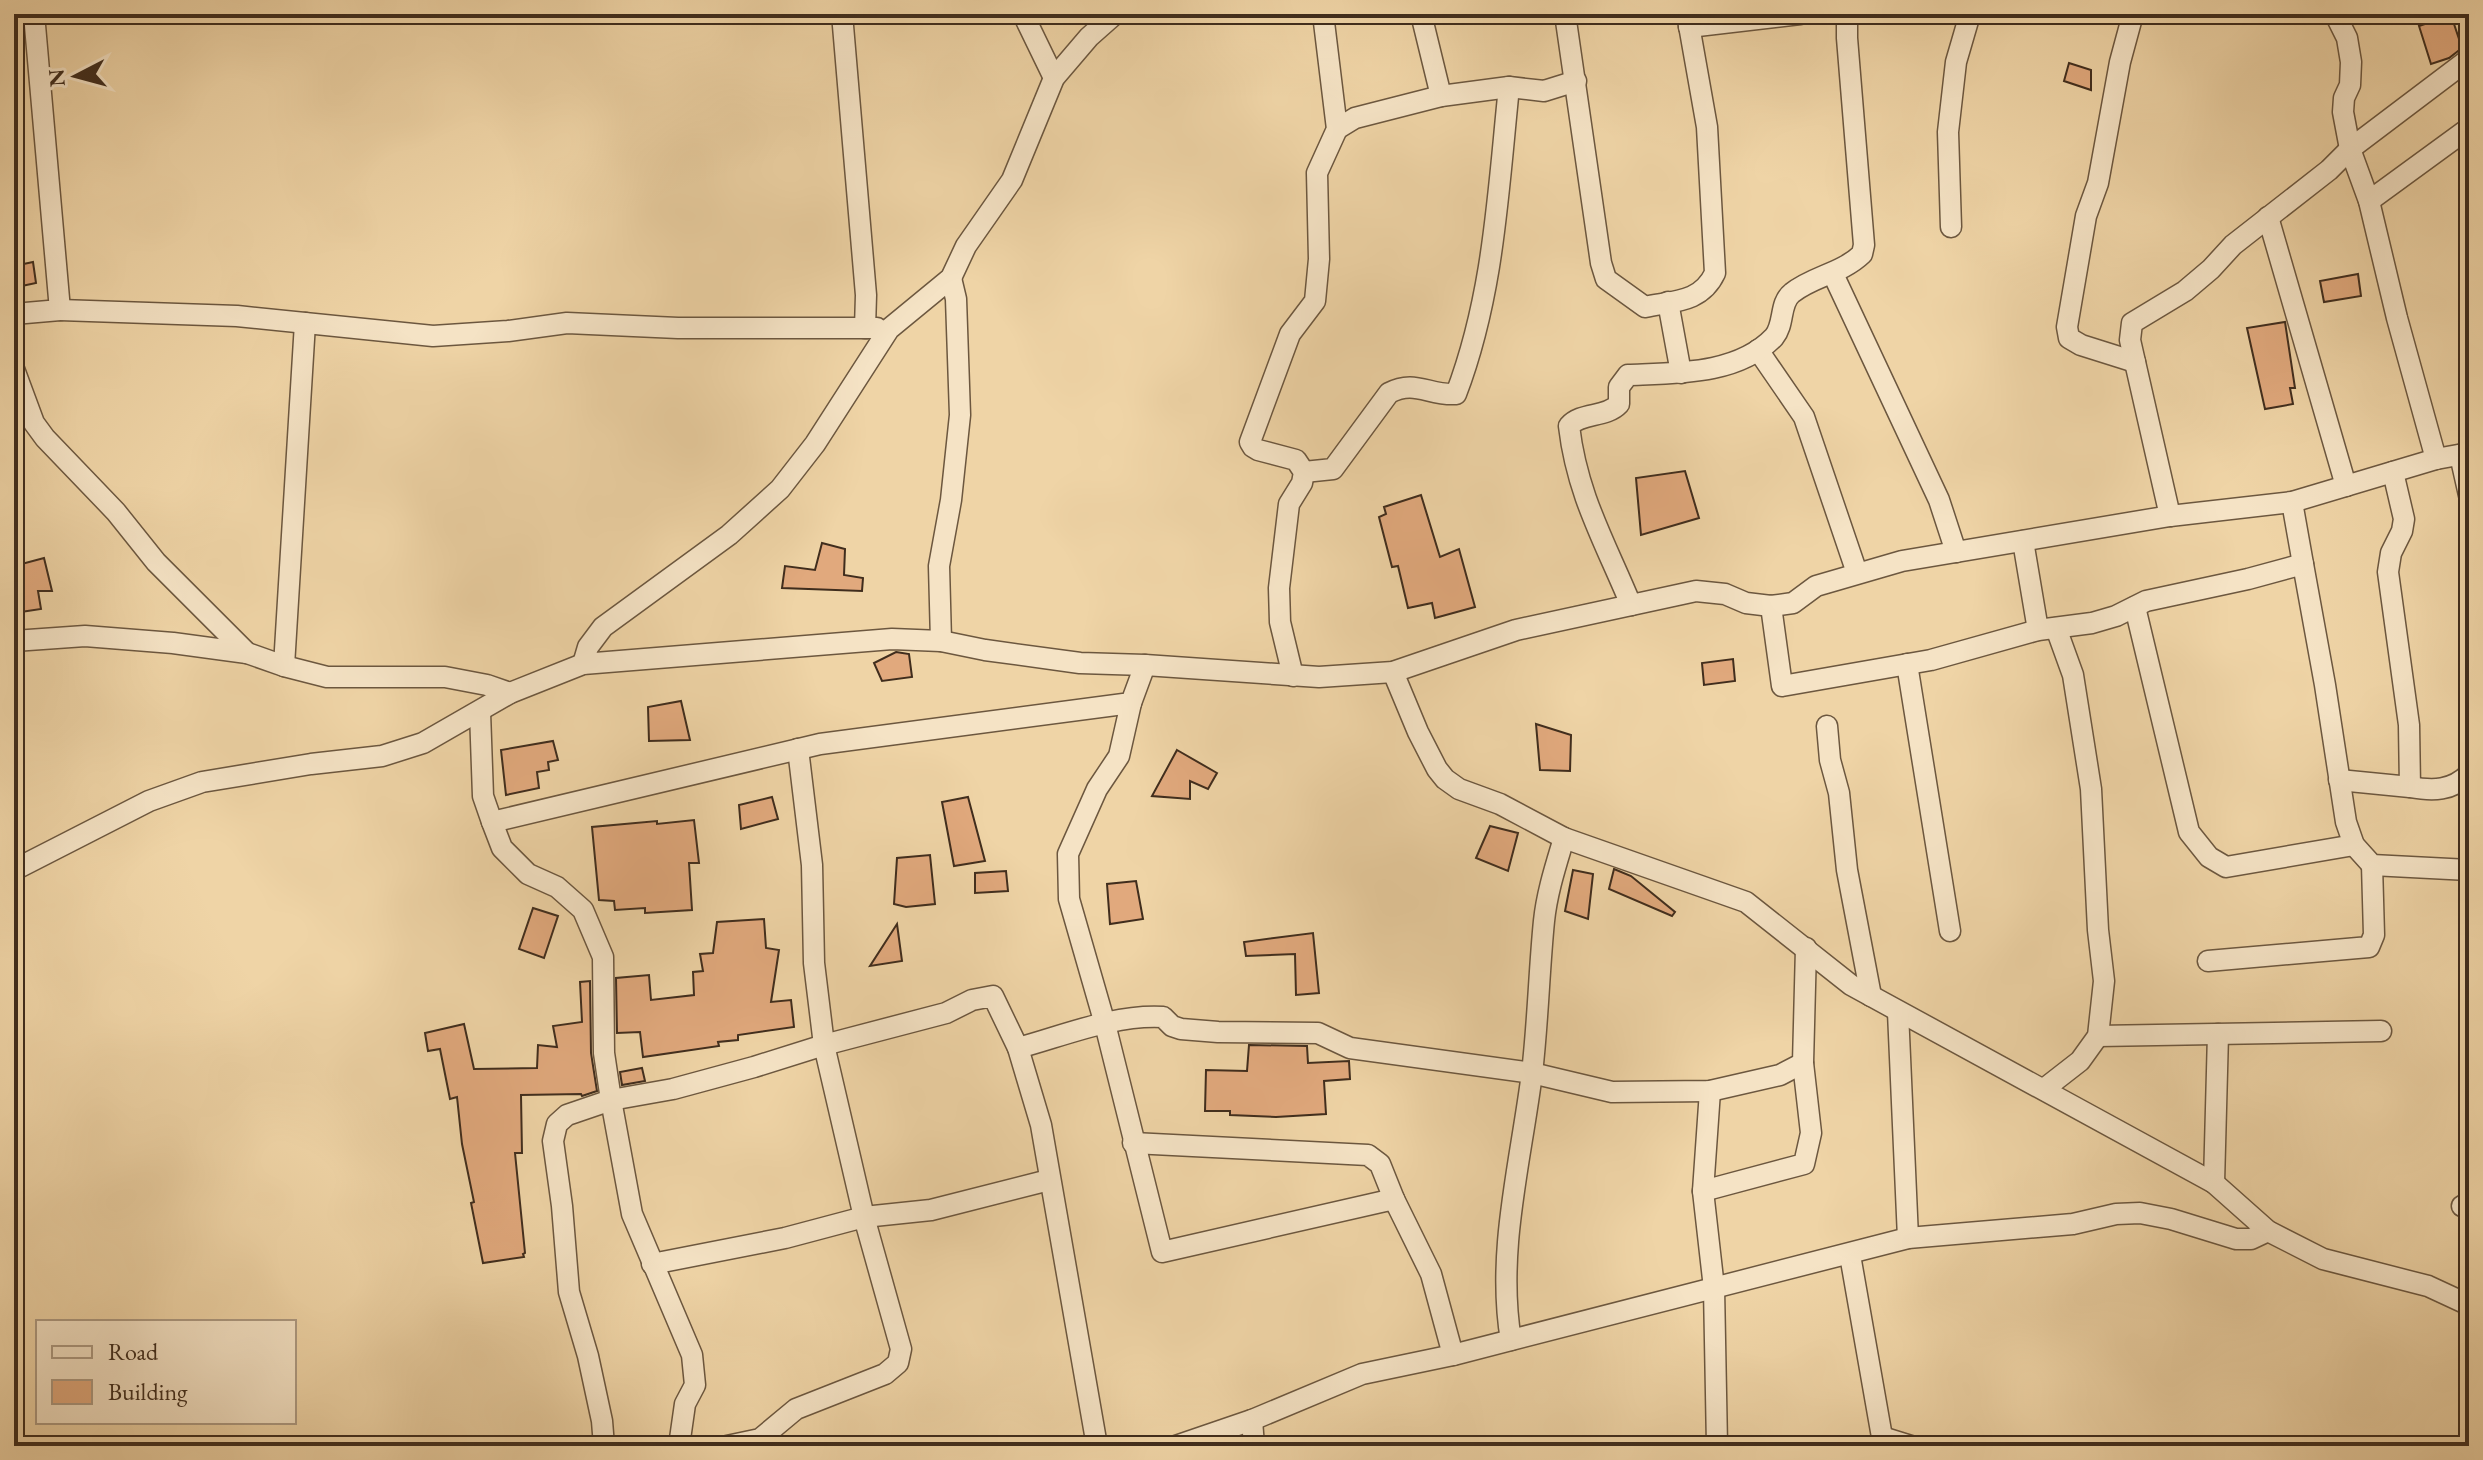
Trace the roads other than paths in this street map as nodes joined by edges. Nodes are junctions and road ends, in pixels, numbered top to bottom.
1 (34, 14) edge
2 (842, 14) edge
3 (1023, 14) edge
4 (1115, 14) edge
5 (1323, 14) edge
6 (1421, 14) edge
7 (1565, 14) edge
8 (1800, 14) edge
9 (1847, 14) edge
10 (1970, 14) edge
11 (2133, 14) edge
12 (2335, 14) edge
13 (1688, 21) edge
14 (2469, 59) edge
15 (1054, 78) junction
16 (1576, 81) junction
17 (1509, 87) junction
18 (1441, 96) junction
19 (2469, 128) edge
20 (1337, 129) junction
21 (2350, 149) junction
22 (2369, 201) junction
23 (2268, 217) junction
24 (1951, 227) dead end
25 (1833, 274) junction
26 (951, 278) junction
27 (1668, 302) junction
28 (60, 310) junction
29 (14, 314) edge
30 (305, 323) junction
31 (865, 328) junction
32 (889, 329) junction
33 (1758, 350) junction
34 (2135, 362) junction
35 (14, 369) edge
36 (1681, 373) junction
37 (2464, 454) edge
38 (2436, 459) junction
39 (1304, 472) junction
40 (2393, 472) junction
41 (2346, 486) junction
42 (2469, 495) edge
43 (2292, 502) junction
44 (2170, 516) junction
45 (2023, 541) junction
46 (1956, 552) junction
47 (2303, 564) junction
48 (1857, 573) junction
49 (1631, 605) junction
50 (1771, 606) junction
51 (2135, 607) junction
52 (2047, 629) junction
53 (14, 641) edge
54 (941, 641) junction
55 (247, 653) junction
56 (583, 664) junction
57 (1907, 664) junction
58 (1145, 665) junction
59 (284, 666) junction
60 (1393, 672) junction
61 (1293, 676) junction
62 (510, 693) junction
63 (1131, 703) junction
64 (480, 712) junction
65 (1827, 726) dead end
66 (798, 749) junction
67 (2469, 774) edge
68 (2339, 780) junction
69 (2410, 787) junction
70 (492, 822) junction
71 (1564, 838) junction
72 (2354, 845) junction
73 (2372, 865) junction
74 (14, 870) edge
75 (2469, 870) edge
76 (1950, 931) dead end
77 (1806, 948) junction
78 (2208, 961) dead end
79 (1871, 996) junction
80 (1898, 1012) junction
81 (1105, 1024) junction
82 (2381, 1031) dead end
83 (2218, 1034) junction
84 (2098, 1036) junction
85 (824, 1045) junction
86 (1018, 1048) junction
87 (1803, 1063) junction
88 (1532, 1073) junction
89 (2044, 1089) junction
90 (1710, 1091) junction
91 (611, 1100) junction
92 (1133, 1143) junction
93 (1049, 1180) junction
94 (2214, 1183) junction
95 (1703, 1191) junction
96 (1394, 1199) junction
97 (864, 1217) junction
98 (2268, 1231) junction
99 (1908, 1238) junction
100 (1850, 1255) junction
101 (652, 1264) junction
102 (1714, 1288) junction
103 (2469, 1305) edge
104 (1511, 1340) junction
105 (1453, 1355) junction
106 (1252, 1420) junction
107 (1884, 1442) edge
108 (604, 1446) edge
109 (679, 1446) edge
110 (727, 1446) edge
111 (1097, 1446) edge
112 (1176, 1446) edge
113 (1254, 1446) edge
114 (1717, 1446) edge
115 (1911, 1446) edge

1 - 28 street
2 - 31 street
3 - 15 street
4 - 15 street
5 - 20 street
6 - 18 street
7 - 16 street
8 - 13 street
9 - 25 street
10 - 24 street
11 - 34 street
12 - 21 street
13 - 27 street
14 - 21 street
15 - 26 street
16 - 17 street
16 - 27 street
17 - 18 street
17 - 39 street
18 - 20 street
19 - 22 street
20 - 39 street
21 - 22 street
21 - 23 street
22 - 38 street
23 - 34 street
23 - 41 street
25 - 33 street
25 - 46 street
26 - 32 street
26 - 54 street
27 - 36 street
28 - 29 street
28 - 30 street
30 - 31 street
30 - 59 street
31 - 32 street
32 - 56 street
33 - 36 street
33 - 48 street
34 - 44 street
35 - 55 street
36 - 49 street
37 - 38 street
37 - 42 street
38 - 40 street
39 - 61 street
40 - 41 street
40 - 69 street
41 - 43 street
43 - 44 street
43 - 47 street
44 - 45 street
45 - 46 street
45 - 52 street
46 - 48 street
47 - 51 street
47 - 68 street
48 - 50 street
49 - 50 street
49 - 60 street
50 - 57 street
51 - 52 street
51 - 72 street
52 - 57 street
52 - 84 street
53 - 55 street
54 - 56 street
54 - 58 street
55 - 59 street
56 - 62 street
57 - 76 street
58 - 61 street
58 - 63 street
59 - 62 street
60 - 61 street
60 - 71 street
62 - 64 street
63 - 66 street
63 - 81 street
64 - 70 street
64 - 74 street
65 - 79 street
66 - 70 street
66 - 85 street
67 - 69 street
68 - 69 street
68 - 72 street
70 - 91 street
71 - 77 street
71 - 88 street
72 - 73 street
73 - 75 street
73 - 78 street
77 - 79 street
77 - 87 street
79 - 80 street
80 - 89 street
80 - 99 street
81 - 86 street
81 - 88 street
81 - 92 street
82 - 83 street
83 - 84 street
83 - 94 street
84 - 89 street
85 - 86 street
85 - 91 street
85 - 97 street
86 - 93 street
87 - 90 street
87 - 95 street
88 - 90 street
88 - 104 street
89 - 94 street
90 - 95 street
91 - 101 street
91 - 108 street
92 - 96 street
92 - 96 street
93 - 97 street
93 - 111 street
94 - 98 street
95 - 102 street
96 - 105 street
97 - 101 street
97 - 110 street
98 - 99 street
98 - 103 street
99 - 100 street
100 - 102 street
100 - 107 street
101 - 109 street
102 - 104 street
102 - 114 street
104 - 105 street
105 - 106 street
106 - 112 street
106 - 113 street
107 - 115 street

